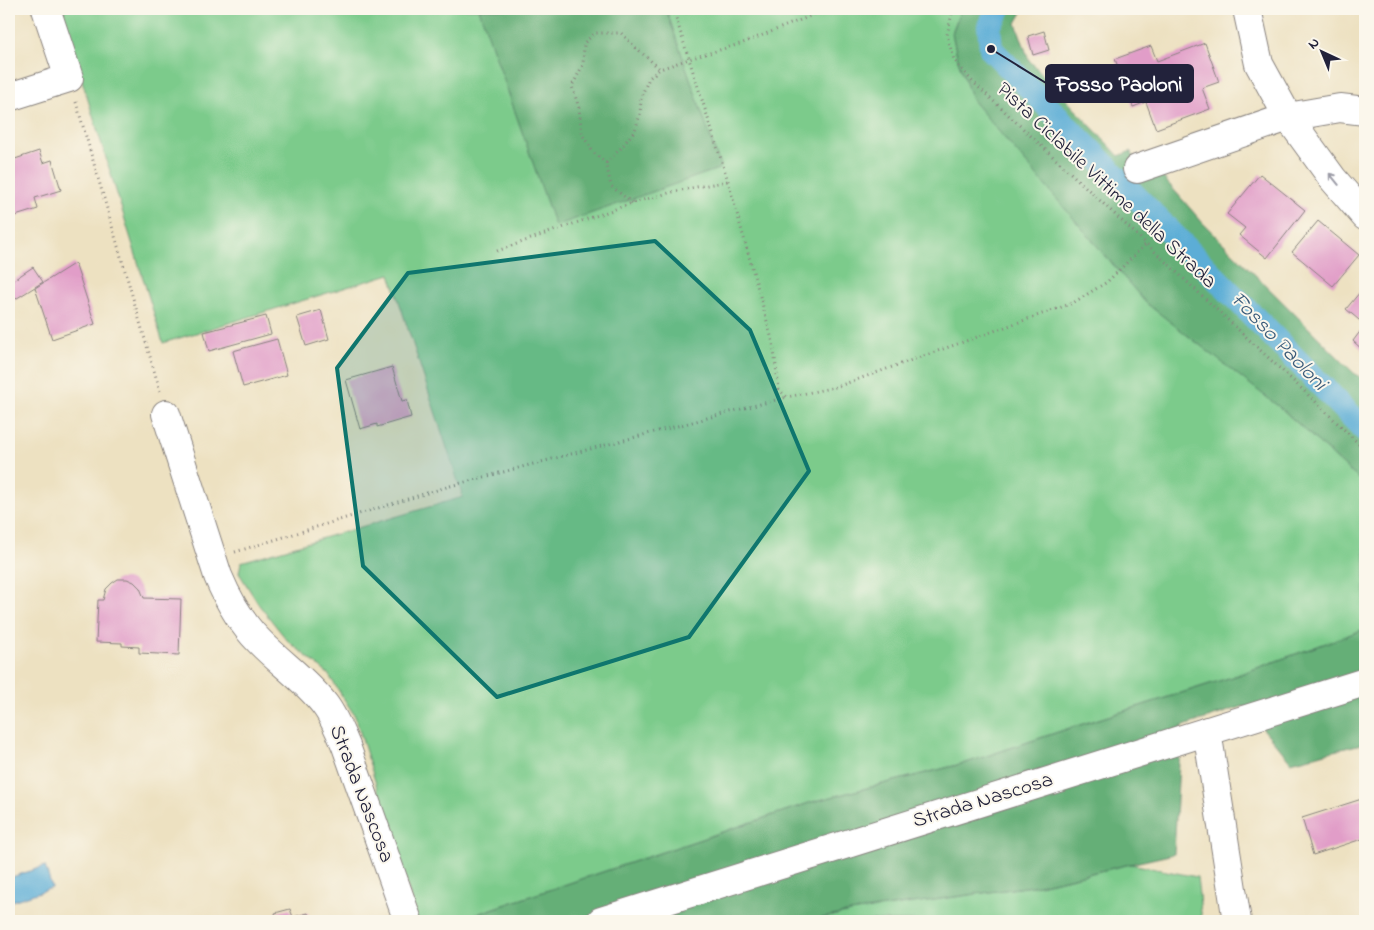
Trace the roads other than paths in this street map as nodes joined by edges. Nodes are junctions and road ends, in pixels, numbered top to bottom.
1 (46, 9) edge
2 (1247, 9) edge
3 (9, 97) edge
4 (1365, 111) edge
5 (1288, 117) junction
6 (1137, 169) dead end
7 (1365, 216) edge
8 (166, 414) road end
9 (1365, 682) edge
10 (1207, 731) junction
11 (408, 921) edge
12 (601, 921) edge
13 (1237, 921) edge

1 - 3 street
2 - 5 street
4 - 5 street
5 - 6 street
7 -> 5 street
8 - 11 street, Strada Nascosa
9 - 10 street, Strada Nascosa
10 - 12 street, Strada Nascosa
10 - 13 street

